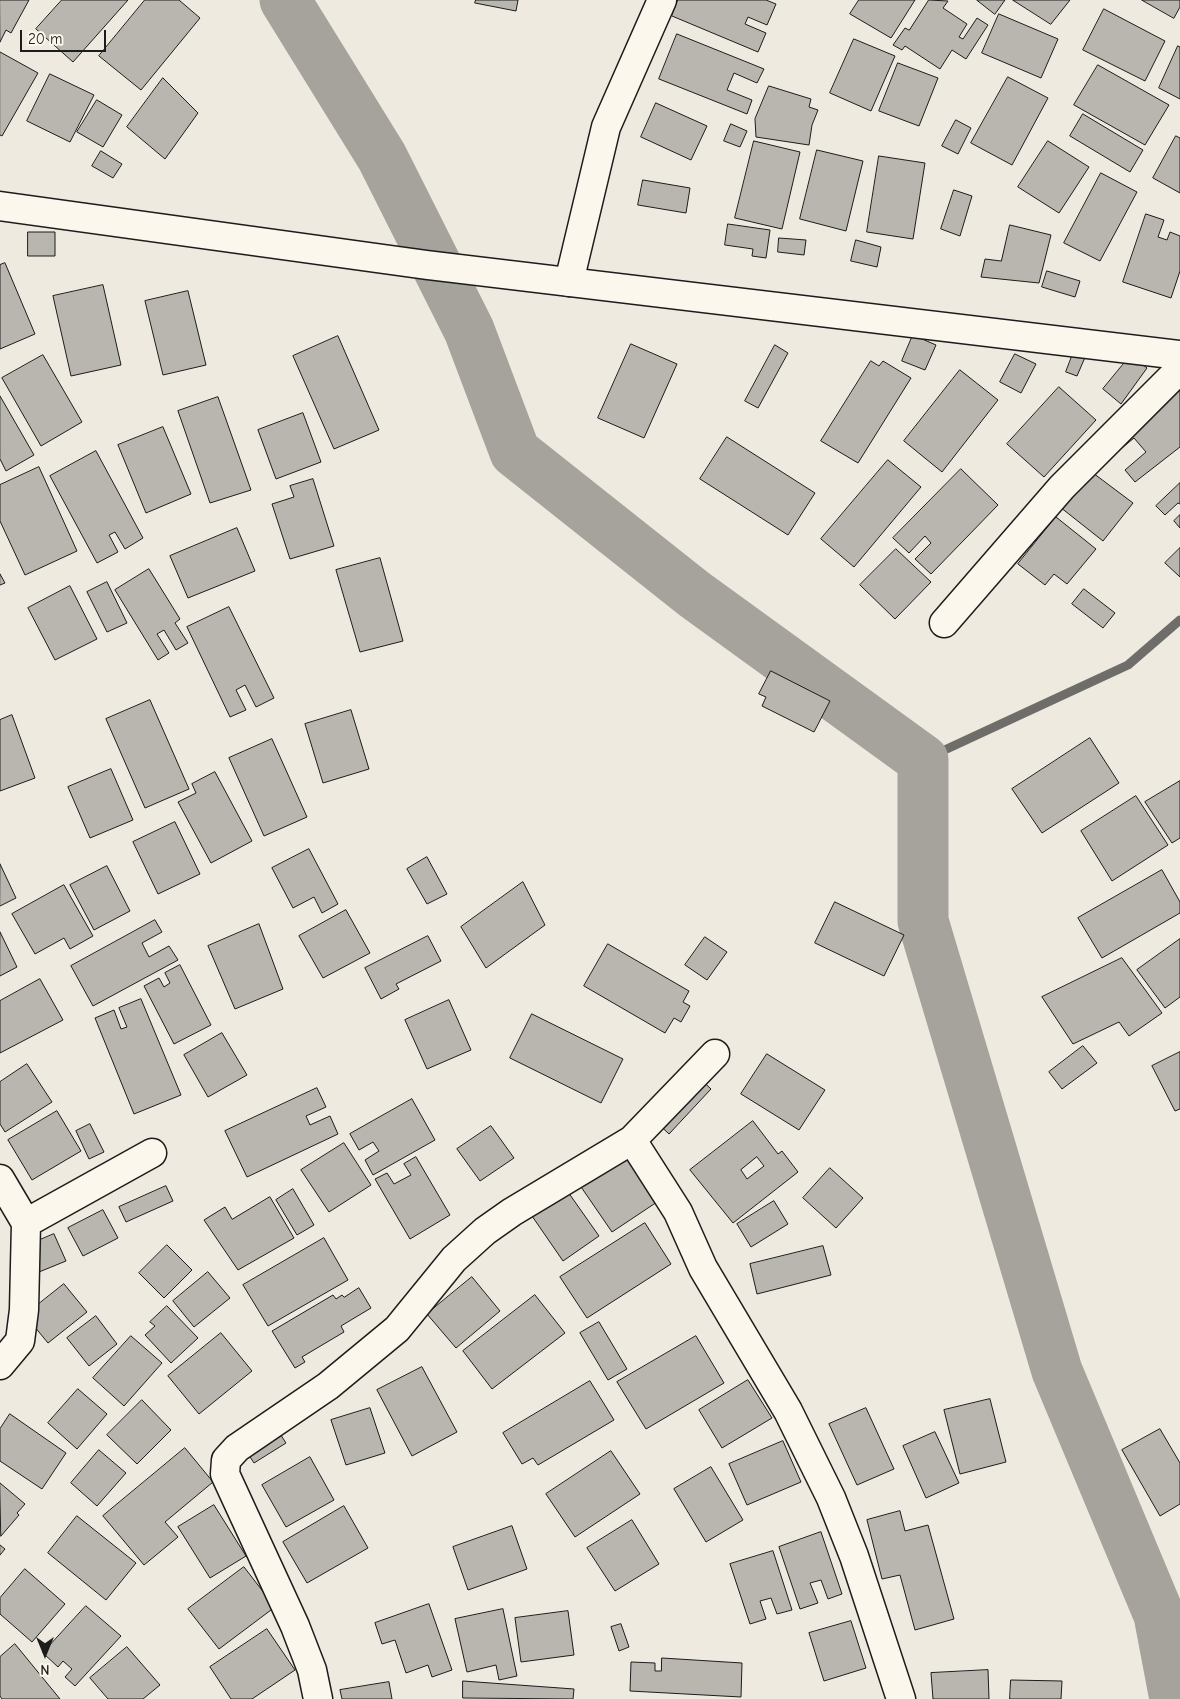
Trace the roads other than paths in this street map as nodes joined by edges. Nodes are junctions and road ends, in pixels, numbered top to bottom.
1 (662, 0) edge
2 (0, 206) edge
3 (569, 282) junction
4 (1180, 355) edge
5 (1180, 369) edge
6 (944, 623) dead end
7 (715, 1054) dead end
8 (632, 1140) junction
9 (152, 1153) dead end
10 (0, 1179) edge
11 (26, 1223) junction
12 (0, 1365) edge
13 (318, 1699) edge
14 (902, 1699) edge

1 - 3 street
2 - 3 street
3 - 4 street
5 - 6 street
7 - 8 street
8 - 13 street
8 - 14 street
9 - 11 street
10 - 11 street
11 - 12 street

